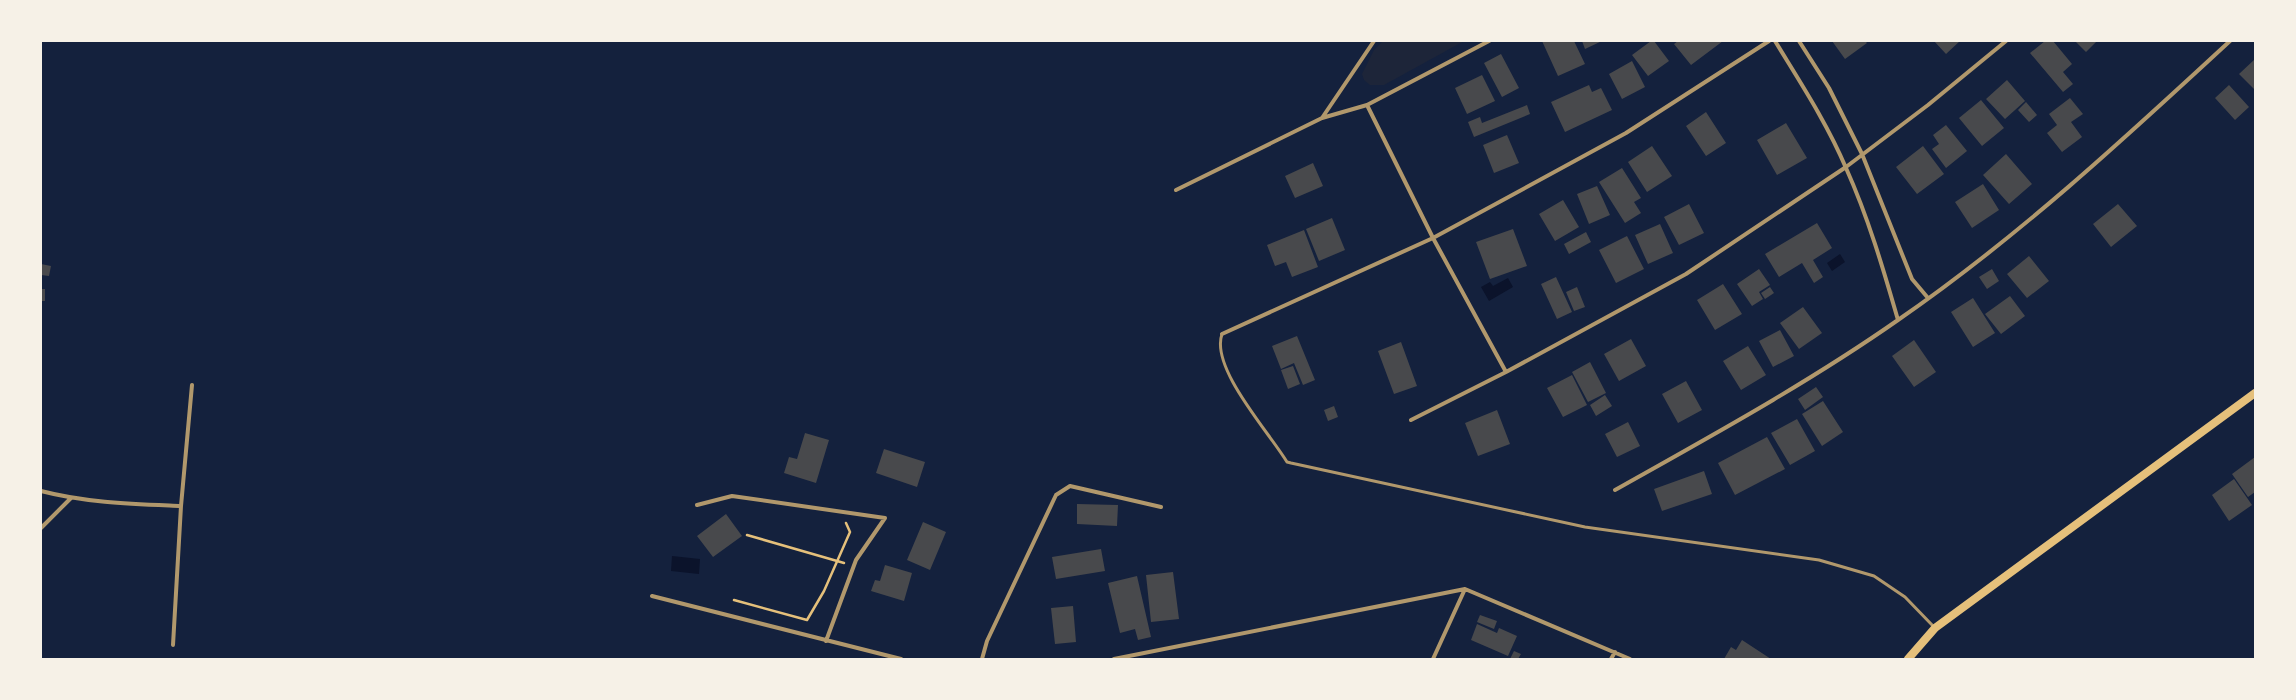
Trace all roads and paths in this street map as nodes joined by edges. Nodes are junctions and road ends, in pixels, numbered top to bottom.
1 (1374, 41) edge
2 (1489, 41) edge
3 (1769, 41) edge
4 (1775, 41) edge
5 (1799, 41) edge
6 (2006, 41) edge
7 (2230, 41) edge
8 (1367, 105) junction
9 (1322, 118) junction
10 (1862, 154) junction
11 (1846, 167) junction
12 (1176, 190) dead end
13 (1433, 238) junction
14 (1928, 298) junction
15 (1898, 320) junction
16 (1222, 334) joint
17 (1506, 372) junction
18 (192, 385) dead end
19 (2255, 393) edge
20 (1412, 420) dead end
21 (41, 490) edge
22 (1615, 490) dead end
23 (71, 498) junction
24 (697, 505) dead end
25 (182, 506) junction
26 (1161, 507) dead end
27 (841, 520) dead end
28 (41, 528) edge
29 (747, 535) dead end
30 (836, 560) junction
31 (854, 565) junction
32 (1465, 589) junction
33 (652, 596) dead end
34 (734, 600) dead end
35 (1935, 628) junction
36 (826, 641) junction
37 (173, 645) dead end
38 (1615, 652) junction
39 (901, 659) edge
40 (982, 659) edge
41 (1114, 659) edge
42 (1433, 659) edge
43 (1611, 659) edge
44 (1630, 659) edge
45 (1908, 659) edge

1 - 9 street
2 - 8 street
3 - 13 street
4 - 11 street
5 - 10 street
6 - 10 street
7 - 14 street
8 - 9 street
8 - 13 street
9 - 12 street
10 - 11 street
10 - 14 street
11 - 15 street
11 - 17 street
13 - 16 street
13 - 17 street
14 - 15 street
15 - 22 street
16 - 35 lane
17 - 20 street
18 - 25 street
19 - 35 main road
21 - 23 street
23 - 25 street
23 - 28 street
24 - 31 street
25 - 37 street
26 - 40 street
27 - 30 path
29 - 30 path
30 - 31 path
30 - 34 path
31 - 36 street
32 - 38 street
32 - 41 street
32 - 42 street
33 - 36 street
35 - 45 main road
36 - 39 street
38 - 43 street
38 - 44 street

